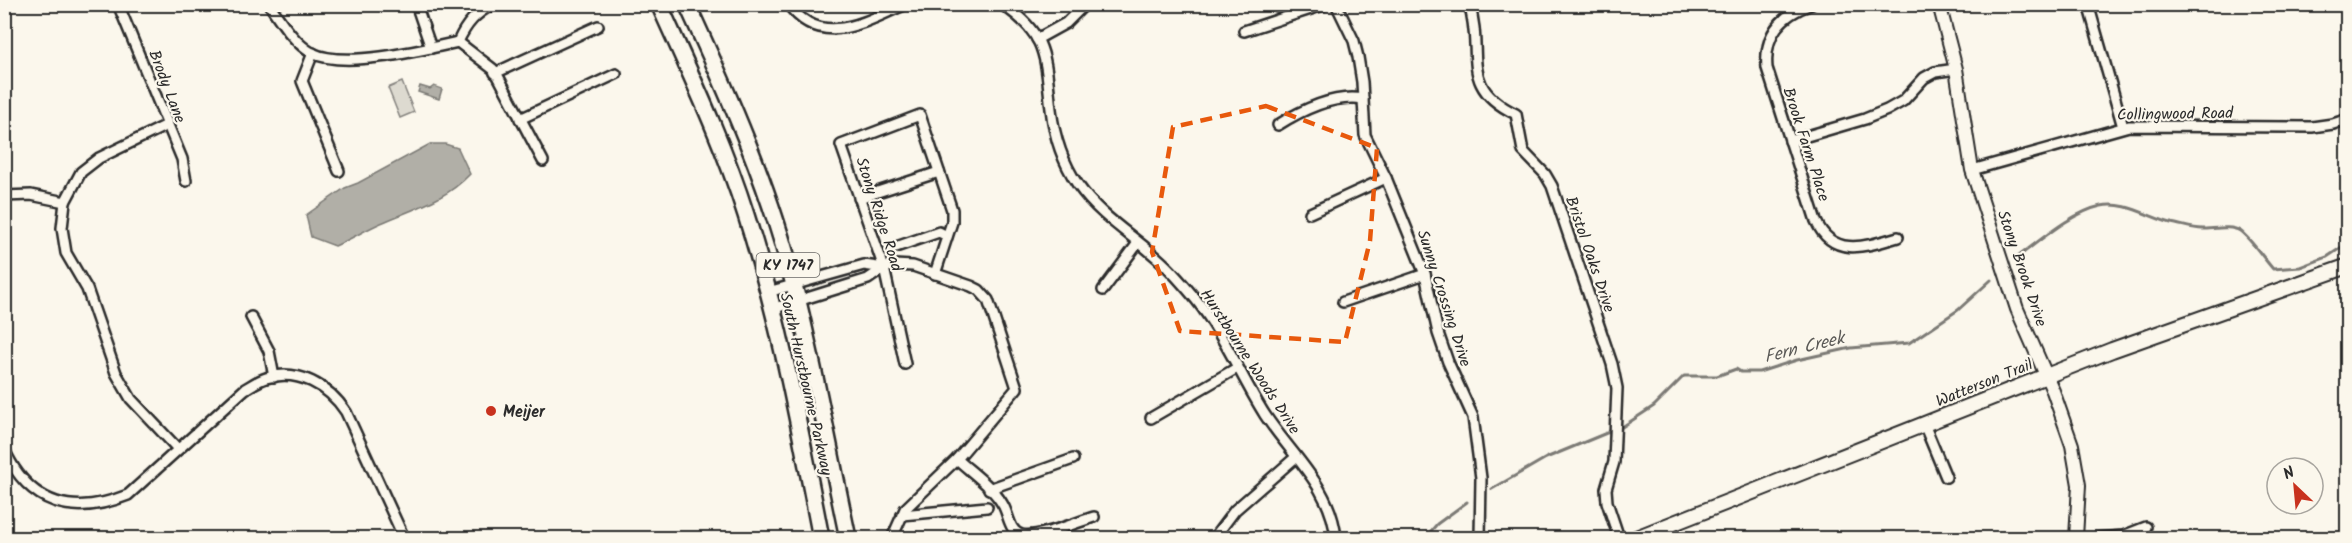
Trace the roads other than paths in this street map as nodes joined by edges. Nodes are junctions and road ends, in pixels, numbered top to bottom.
1 (118, 4) edge
2 (269, 4) edge
3 (416, 4) edge
4 (493, 4) edge
5 (658, 4) edge
6 (687, 4) edge
7 (788, 4) edge
8 (906, 4) edge
9 (1001, 4) edge
10 (1085, 4) edge
11 (1326, 4) edge
12 (1336, 4) edge
13 (1469, 4) edge
14 (1812, 4) edge
15 (1939, 4) edge
16 (2088, 4) edge
17 (598, 26) dead end
18 (1244, 31) dead end
19 (1037, 39) junction
20 (458, 42) junction
21 (431, 48) junction
22 (313, 53) junction
23 (1956, 69) junction
24 (495, 73) junction
25 (616, 74) dead end
26 (1363, 99) junction
27 (520, 119) junction
28 (2348, 119) edge
29 (1278, 125) dead end
30 (167, 126) junction
31 (2123, 127) junction
32 (1790, 141) junction
33 (543, 161) dead end
34 (1972, 170) junction
35 (339, 171) dead end
36 (939, 172) junction
37 (1386, 178) junction
38 (186, 181) dead end
39 (4, 196) edge
40 (859, 198) junction
41 (65, 202) junction
42 (1310, 213) dead end
43 (947, 236) junction
44 (1898, 237) dead end
45 (1138, 243) junction
46 (896, 247) dead end
47 (2348, 266) edge
48 (884, 268) junction
49 (935, 274) junction
50 (1425, 274) junction
51 (794, 284) junction
52 (1103, 290) dead end
53 (768, 292) junction
54 (797, 301) junction
55 (1343, 302) dead end
56 (772, 309) junction
57 (251, 317) dead end
58 (905, 364) dead end
59 (1237, 368) junction
60 (2046, 375) junction
61 (274, 377) junction
62 (1151, 418) dead end
63 (1924, 424) junction
64 (4, 449) edge
65 (178, 449) junction
66 (1296, 457) junction
67 (957, 459) junction
68 (1073, 459) dead end
69 (1946, 477) dead end
70 (989, 489) junction
71 (987, 507) dead end
72 (902, 515) junction
73 (1094, 517) dead end
74 (2146, 527) dead end
75 (404, 538) edge
76 (821, 538) edge
77 (848, 538) edge
78 (892, 538) edge
79 (1214, 538) edge
80 (1336, 538) edge
81 (1480, 538) edge
82 (1619, 538) edge
83 (1636, 538) edge
84 (2076, 538) edge
85 (2098, 538) edge

1 - 30 street, Brody Lane
2 - 22 street
3 - 21 street
4 - 20 street
5 - 53 main road, South Hurstbourne Parkway / KY 1747
6 - 51 main road, South Hurstbourne Parkway / KY 1747
7 - 8 street
9 - 19 street, Hurstbourne Woods Drive
10 - 19 street
11 - 18 street
12 - 26 street, Sunny Crossing Drive
13 - 82 street, Bristol Oaks Drive
14 - 32 street, Brook Farm Place
15 - 23 street, Stony Brook Drive
16 - 31 street
17 - 24 street
19 - 45 street, Hurstbourne Woods Drive
20 - 21 street
20 - 24 street
21 - 22 street
22 - 35 street
23 - 32 street
23 - 34 street, Stony Brook Drive
24 - 27 street
25 - 27 street
26 - 29 street
26 - 37 street, Sunny Crossing Drive
27 - 33 street
28 - 31 street, Collingwood Road
30 - 38 street, Brody Lane
30 - 41 street
31 - 34 street, Collingwood Road
32 - 44 street, Brook Farm Place
34 - 60 street, Stony Brook Drive
36 - 40 street
36 - 40 street, Stony Ridge Road
36 - 43 street, Stony Ridge Road
37 - 42 street
37 - 50 street, Sunny Crossing Drive
39 - 41 street
40 - 48 street, Stony Ridge Road
41 - 65 street
43 - 46 street
43 - 49 street, Stony Ridge Road
45 - 52 street
45 - 59 street, Hurstbourne Woods Drive
47 - 60 main road, Watterson Trail
48 - 49 street
48 - 51 street
48 - 54 street
48 - 58 street, Stony Ridge Road
49 - 67 street
50 - 55 street
50 - 81 street, Sunny Crossing Drive
51 - 53 street
51 - 54 main road, South Hurstbourne Parkway / KY 1747
53 - 56 main road, South Hurstbourne Parkway / KY 1747
54 - 56 street
54 - 77 main road, South Hurstbourne Parkway / KY 1747
56 - 76 main road, South Hurstbourne Parkway / KY 1747
57 - 61 street
59 - 62 street
59 - 66 street, Hurstbourne Woods Drive
60 - 63 main road, Watterson Trail
60 - 84 street, Stony Brook Drive
61 - 65 street
61 - 75 street
63 - 69 street
63 - 83 main road, Watterson Trail
64 - 65 street
66 - 79 street
66 - 80 street, Hurstbourne Woods Drive
67 - 70 street
67 - 72 street
68 - 70 street
70 - 73 street
71 - 72 street
72 - 78 street
74 - 85 street

